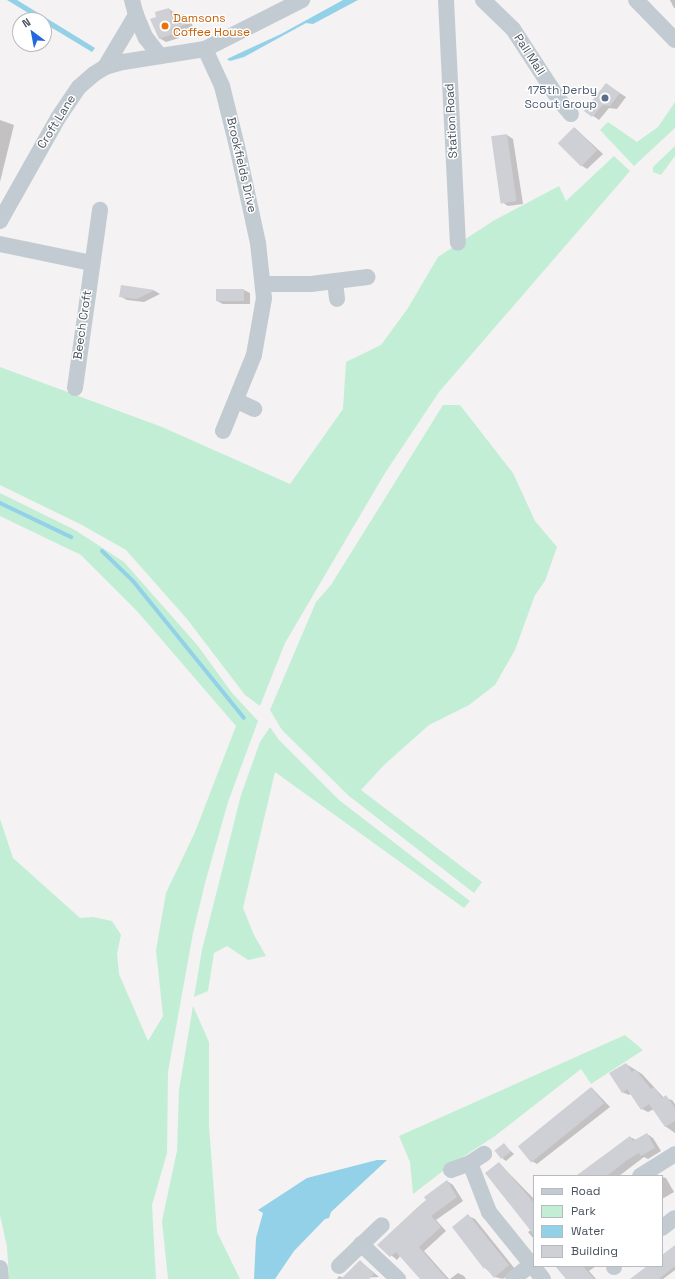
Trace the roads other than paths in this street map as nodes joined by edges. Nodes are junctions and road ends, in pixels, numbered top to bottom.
1 (302, 0) edge
2 (446, 0) edge
3 (483, 0) edge
4 (636, 0) edge
5 (134, 8) edge
6 (675, 40) edge
7 (205, 49) junction
8 (152, 57) junction
9 (105, 67) junction
10 (571, 114) dead end
11 (100, 210) dead end
12 (0, 221) edge
13 (458, 243) dead end
14 (0, 244) edge
15 (92, 263) junction
16 (368, 277) dead end
17 (335, 282) junction
18 (263, 284) junction
19 (337, 299) dead end
20 (75, 388) dead end
21 (237, 401) junction
22 (254, 409) dead end
23 (223, 431) dead end
24 (484, 1154) dead end
25 (675, 1154) edge
26 (470, 1163) junction
27 (451, 1170) dead end
28 (642, 1175) edge
29 (675, 1218) edge
30 (382, 1225) dead end
31 (663, 1227) edge
32 (361, 1244) junction
33 (533, 1263) edge
34 (339, 1266) dead end
35 (536, 1267) edge
36 (0, 1268) edge
37 (1, 1279) edge
38 (398, 1279) edge
39 (513, 1279) edge
40 (543, 1279) edge

1 - 7 street, Croft Lane
2 - 13 street, Station Road
3 - 10 street, Pall Mall
4 - 6 street
5 - 8 street
5 - 9 street
7 - 8 street, Croft Lane
7 - 18 street, Brookfields Drive
8 - 9 street, Croft Lane
9 - 12 street, Croft Lane
11 - 15 street, Beech Croft
14 - 15 street
15 - 20 street, Beech Croft
16 - 17 street
17 - 18 street
17 - 19 street
18 - 21 street, Brookfields Drive
21 - 22 street
21 - 23 street, Brookfields Drive
24 - 26 street
25 - 28 street
26 - 27 street
26 - 33 street
29 - 31 street
30 - 32 street
32 - 34 street
32 - 38 street
33 - 39 street
35 - 40 street
36 - 37 street

